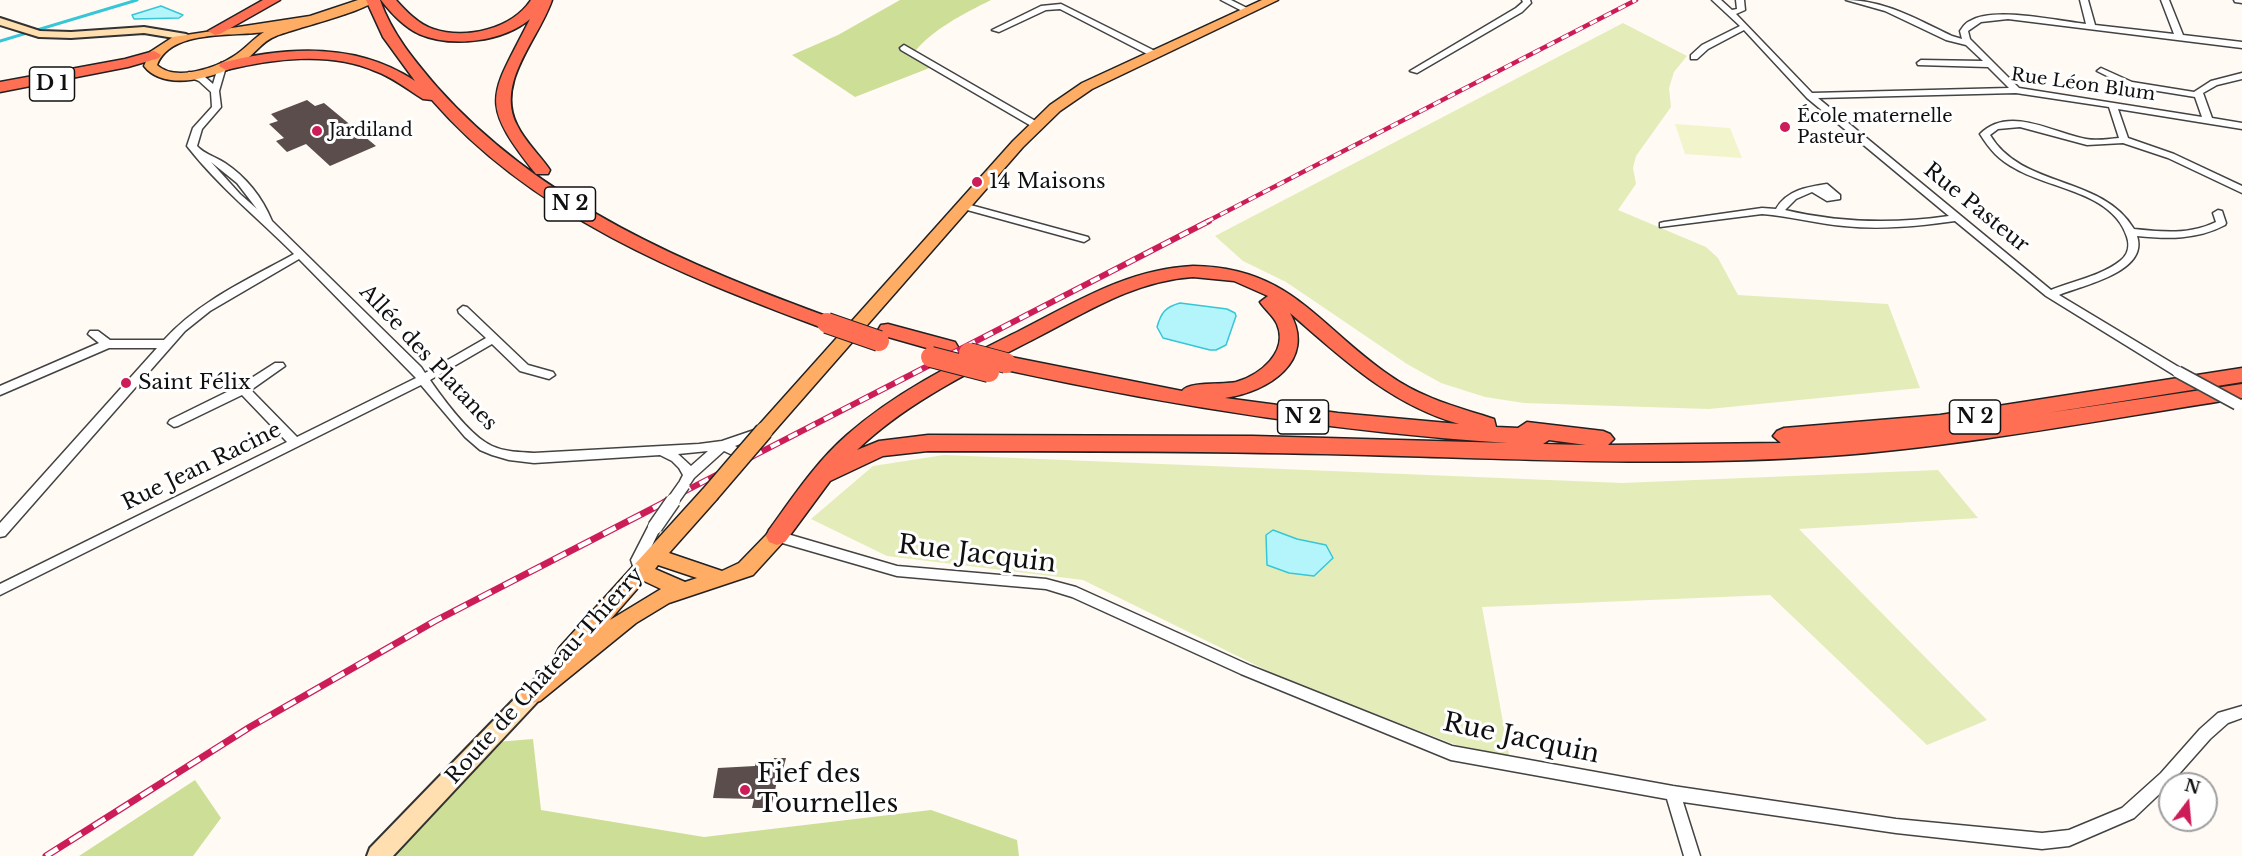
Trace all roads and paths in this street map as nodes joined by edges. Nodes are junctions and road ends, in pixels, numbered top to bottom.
1 (273, 0) edge
2 (538, 0) edge
3 (545, 0) edge
4 (1225, 0) edge
5 (1272, 0) edge
6 (1526, 0) edge
7 (1716, 0) edge
8 (1740, 0) edge
9 (1850, 0) edge
10 (2084, 0) edge
11 (2165, 0) edge
12 (379, 1) edge
13 (1249, 10) junction
14 (1730, 13) junction
15 (306, 19) junction
16 (0, 21) edge
17 (1744, 26) junction
18 (2091, 26) junction
19 (144, 30) junction
20 (996, 30) dead end
21 (215, 31) junction
22 (234, 32) junction
23 (186, 37) junction
24 (2180, 37) junction
25 (1968, 43) junction
26 (254, 44) junction
27 (2242, 45) edge
28 (904, 48) dead end
29 (1154, 54) junction
30 (157, 57) junction
31 (1694, 57) dead end
32 (1921, 63) dead end
33 (1990, 64) junction
34 (224, 66) junction
35 (1414, 70) dead end
36 (2101, 71) dead end
37 (189, 75) junction
38 (2242, 76) edge
39 (0, 87) edge
40 (2016, 90) junction
41 (215, 91) junction
42 (0, 93) edge
43 (2197, 95) junction
44 (1810, 96) junction
45 (2112, 104) junction
46 (448, 110) junction
47 (2208, 120) junction
48 (1036, 125) junction
49 (2242, 126) edge
50 (2124, 140) junction
51 (542, 170) junction
52 (1814, 189) dead end
53 (2242, 189) edge
54 (963, 206) junction
55 (1779, 212) junction
56 (2218, 213) dead end
57 (1956, 218) junction
58 (1664, 225) dead end
59 (2131, 232) junction
60 (1084, 239) dead end
61 (301, 254) junction
62 (2050, 294) junction
63 (463, 310) dead end
64 (832, 318) junction
65 (94, 334) dead end
66 (494, 338) junction
67 (108, 344) junction
68 (166, 345) junction
69 (279, 366) dead end
70 (998, 368) junction
71 (549, 375) dead end
72 (2242, 375) edge
73 (422, 379) junction
74 (1107, 386) junction
75 (243, 389) junction
76 (0, 392) edge
77 (2240, 401) edge
78 (174, 423) dead end
79 (764, 431) junction
80 (1604, 439) junction
81 (295, 442) junction
82 (723, 445) junction
83 (660, 450) junction
84 (1494, 450) junction
85 (743, 455) junction
86 (831, 473) junction
87 (686, 480) junction
88 (812, 489) junction
89 (0, 532) edge
90 (777, 536) junction
91 (647, 564) junction
92 (723, 579) junction
93 (0, 590) edge
94 (684, 591) junction
95 (532, 694) junction
96 (2242, 712) edge
97 (1673, 793) junction
98 (378, 856) edge
99 (1692, 856) edge

1 - 21 highway
2 - 12 highway
3 - 51 highway
4 - 13 street
5 - 13 main road, Route de Château-Thierry
6 - 35 street
7 - 14 street, Rue Pasteur
8 - 14 street
9 - 25 street
10 - 18 street
11 - 24 street
12 - 15 main road
12 - 46 highway, N 2
12 - 51 highway, N 2
13 - 29 main road, Route de Château-Thierry
14 - 17 street, Rue Pasteur
15 - 22 main road
15 - 26 main road
16 - 19 street
17 - 31 street
17 - 44 street, Rue Pasteur
18 - 24 street
18 - 25 street
19 - 23 street
19 - 30 street
20 - 29 street
21 - 22 main road
21 - 23 main road
22 - 26 main road
23 - 30 main road
24 - 27 street
25 - 33 street
26 - 34 main road
28 - 48 street
29 - 48 main road, Route de Château-Thierry
30 - 37 main road
30 - 39 highway, D 1
30 - 42 highway, D 1
32 - 33 street
33 - 40 street
34 - 37 main road
34 - 41 street, Allée des Platanes
34 - 46 highway
36 - 43 street
37 - 41 street
38 - 43 street
40 - 44 street, Rue Léon Blum
40 - 45 street, Rue Léon Blum
41 - 61 street, Allée des Platanes
43 - 47 street
44 - 57 street, Rue Pasteur
45 - 47 street, Rue Léon Blum
45 - 50 street
46 - 64 highway, N 2
47 - 49 street, Rue Léon Blum
48 - 54 main road, Route de Château-Thierry
50 - 53 street
50 - 59 street
51 - 64 highway, N 2
52 - 55 street
54 - 60 street
54 - 79 main road, Route de Château-Thierry
55 - 57 street
55 - 58 street
56 - 59 street
57 - 62 street, Rue Pasteur
59 - 62 street
61 - 68 street
61 - 73 street, Allée des Platanes
62 - 77 street, Rue Pasteur, bridge
63 - 66 street
64 - 70 highway, N 2, bridge
65 - 67 street
66 - 71 street
66 - 73 street, Rue Jean Racine
67 - 68 street
67 - 76 street
68 - 89 street
69 - 75 street
70 - 74 highway, N 2
70 - 84 highway, N 2
72 - 80 highway, N 2
73 - 81 street, Rue Jean Racine
73 - 83 street, Allée des Platanes
74 - 80 highway, N 2
74 - 86 highway
75 - 78 street
75 - 81 street
77 - 84 highway, N 2
79 - 82 street
79 - 85 main road, Route de Château-Thierry, bridge
80 - 88 highway
81 - 93 street, Rue Jean Racine
82 - 83 street, Allée des Platanes
82 - 85 street
82 - 87 street
83 - 87 street
84 - 86 highway
85 - 91 main road, Route de Château-Thierry, bridge
86 - 88 highway
87 - 91 street, bridge
88 - 90 highway
90 - 92 main road
90 - 97 street, Rue Jacquin
91 - 92 main road
91 - 94 main road
91 - 95 main road, Route de Château-Thierry
92 - 94 main road
94 - 95 main road
95 - 98 street, Route de Château-Thierry
96 - 97 street, Rue Jacquin
97 - 99 street

